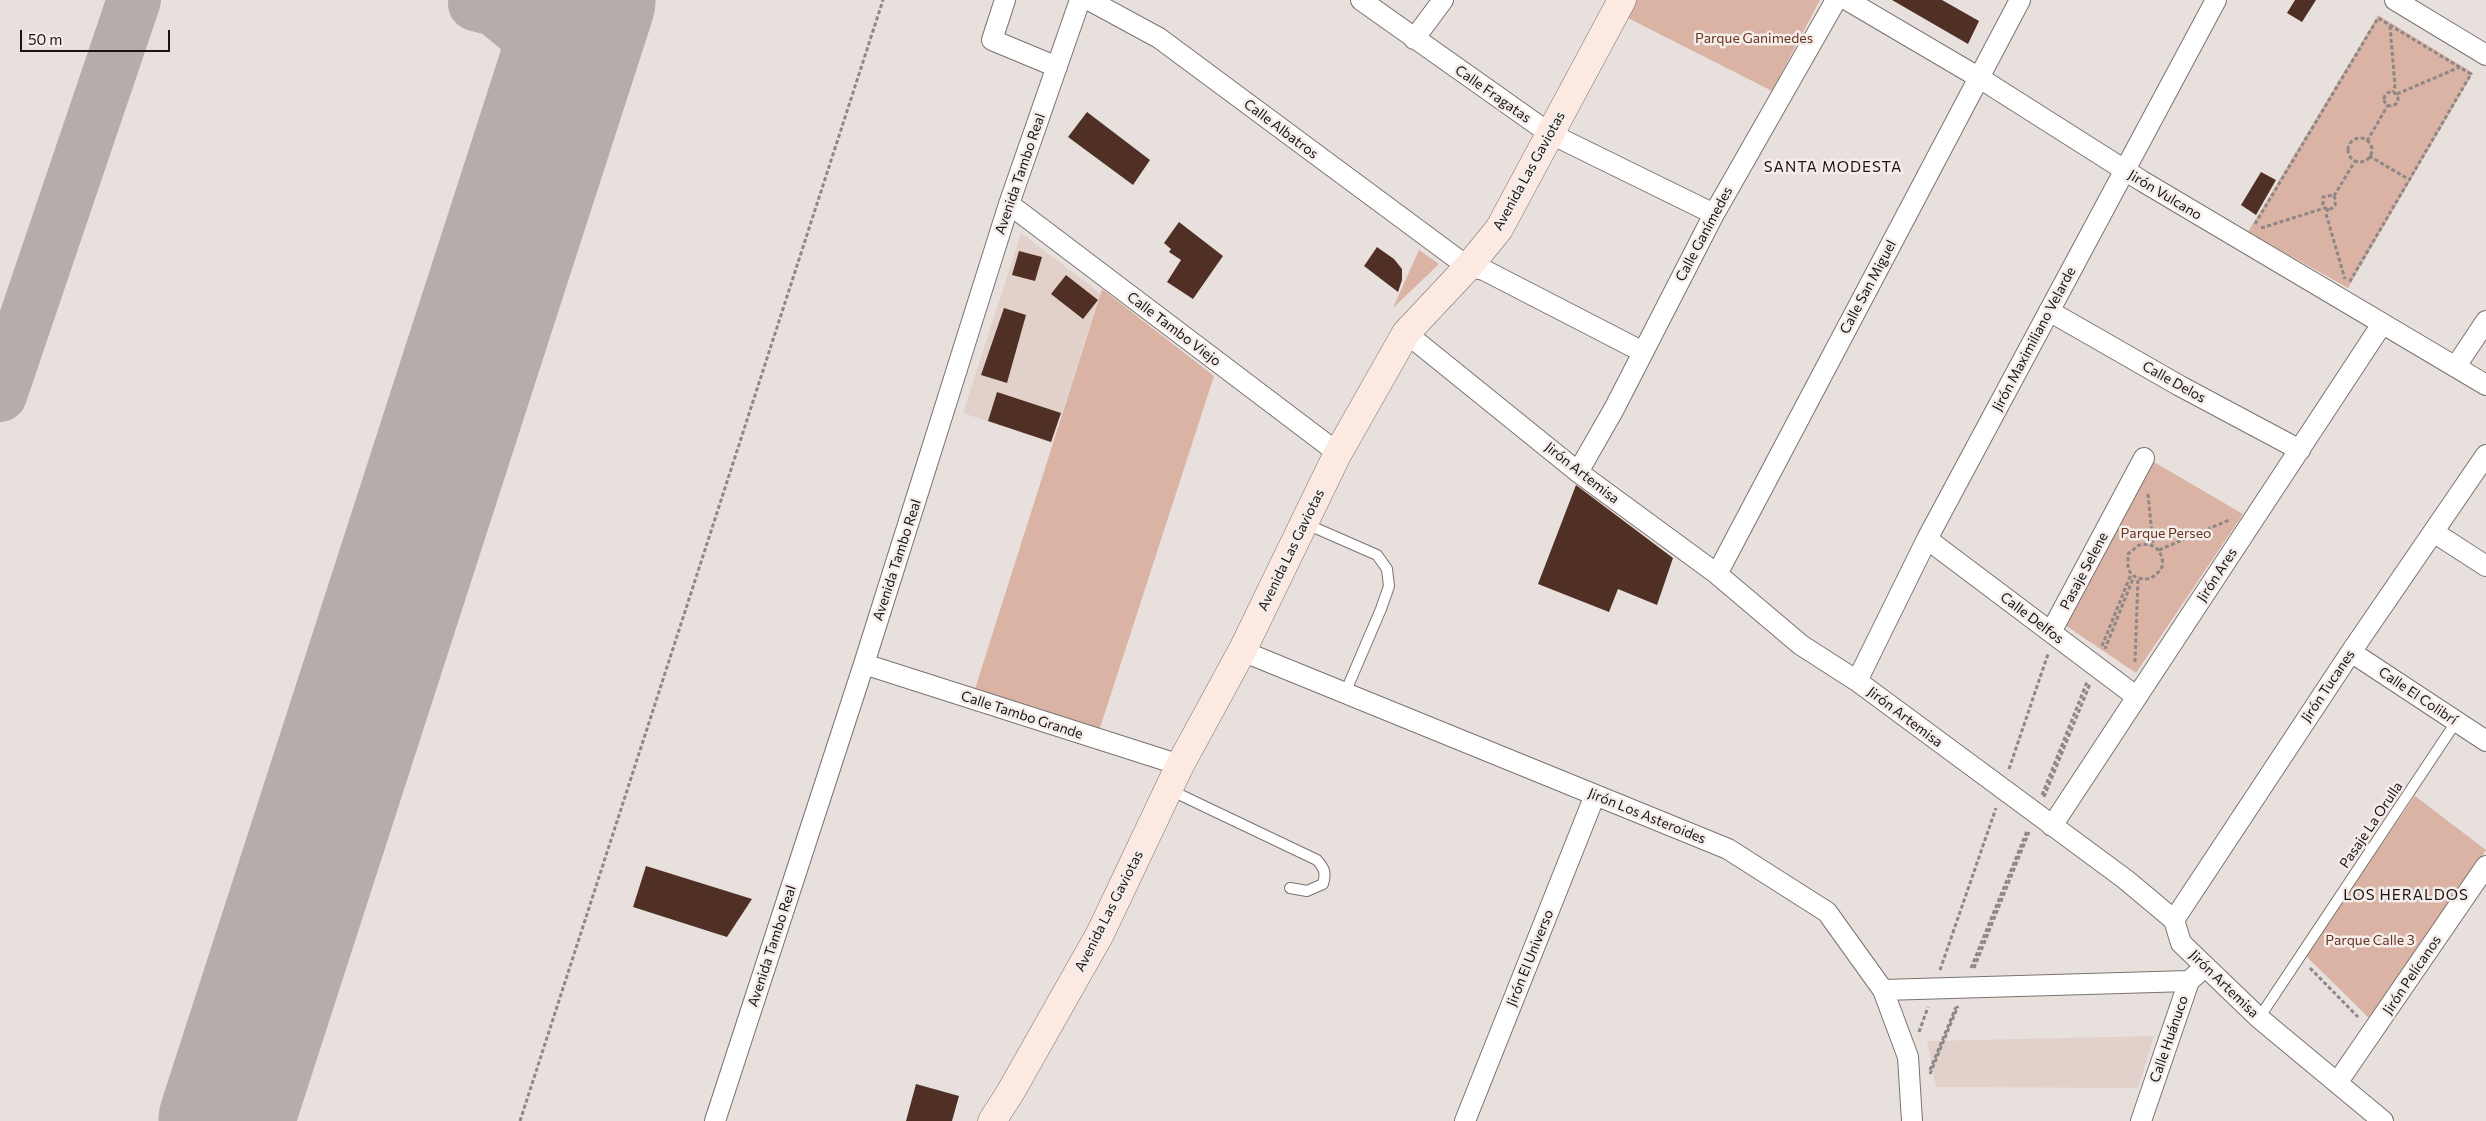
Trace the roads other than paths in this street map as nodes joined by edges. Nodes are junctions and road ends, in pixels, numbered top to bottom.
1 (1005, 0) edge
2 (1080, 0) edge
3 (1088, 0) edge
4 (1361, 0) edge
5 (1443, 0) edge
6 (1622, 0) edge
7 (1836, 0) edge
8 (1847, 0) edge
9 (2020, 0) edge
10 (2216, 0) edge
11 (2395, 0) edge
12 (1414, 39) junction
13 (2486, 55) edge
14 (1057, 67) junction
15 (1978, 77) junction
16 (1549, 133) junction
17 (2124, 170) junction
18 (1010, 204) junction
19 (1714, 214) junction
20 (1468, 267) junction
21 (2049, 311) junction
22 (2486, 322) edge
23 (2382, 324) junction
24 (1406, 333) junction
25 (1643, 352) junction
26 (2456, 366) junction
27 (2486, 385) edge
28 (2300, 450) junction
29 (1338, 453) junction
30 (2486, 455) edge
31 (2144, 458) road end
32 (1578, 472) junction
33 (1304, 523) junction
34 (2434, 533) junction
35 (1927, 539) junction
36 (2486, 566) edge
37 (1717, 574) junction
38 (2051, 639) junction
39 (1242, 651) junction
40 (2351, 652) junction
41 (864, 664) junction
42 (1858, 681) junction
43 (1346, 693) junction
44 (2137, 697) junction
45 (2456, 722) junction
46 (2486, 741) edge
47 (1175, 777) junction
48 (1595, 796) junction
49 (2052, 826) junction
50 (2486, 866) edge
51 (1290, 888) dead end
52 (2174, 920) junction
53 (2210, 971) junction
54 (2189, 981) junction
55 (1882, 990) junction
56 (2259, 1018) junction
57 (2337, 1083) junction
58 (715, 1121) edge
59 (992, 1121) edge
60 (1465, 1121) edge
61 (1912, 1121) edge
62 (2141, 1121) edge
63 (2384, 1121) edge

1 - 14 street
2 - 14 street, Avenida Tambo Real
3 - 20 street, Calle Albatros
4 - 12 street, Calle Fragatas
5 - 12 street
6 - 16 street, Avenida Las Gaviotas
7 - 19 street, Calle Ganímedes
8 - 15 street, Jirón Vulcano
9 - 15 street, Calle San Miguel
10 - 17 street, Jirón Maximiliano Velarde
11 - 13 street
12 - 16 street, Calle Fragatas
14 - 18 street, Avenida Tambo Real
15 - 17 street, Jirón Vulcano
15 - 37 street, Calle San Miguel
16 - 19 street, Calle Fragatas
16 - 20 street, Avenida Las Gaviotas
17 - 21 street, Jirón Maximiliano Velarde
17 - 23 street, Jirón Vulcano
18 - 29 street, Calle Tambo Viejo
18 - 41 street, Avenida Tambo Real
19 - 25 street, Calle Ganímedes
20 - 24 street, Avenida Las Gaviotas
20 - 25 street
21 - 28 street, Calle Delos
21 - 35 street, Jirón Maximiliano Velarde
22 - 26 street
23 - 26 street, Jirón Vulcano
23 - 28 street, Jirón Ares
24 - 29 street, Avenida Las Gaviotas
24 - 32 street, Jirón Artemisa
25 - 32 street, Calle Ganímedes
26 - 27 street, Jirón Vulcano
28 - 44 street, Jirón Ares
29 - 33 street, Avenida Las Gaviotas
30 - 34 street, Jirón Tucanes
31 - 38 street, Pasaje Selene
32 - 37 street, Jirón Artemisa
33 - 39 street, Avenida Las Gaviotas
33 - 43 lane
34 - 36 street
34 - 40 street, Jirón Tucanes
35 - 38 street, Calle Delfos
35 - 42 street, Jirón Maximiliano Velarde
37 - 42 street, Jirón Artemisa
38 - 44 street, Calle Delfos
39 - 43 street, Jirón Los Asteroides
39 - 47 street, Avenida Las Gaviotas
40 - 45 street, Calle El Colibrí
40 - 52 street, Jirón Tucanes
41 - 47 street, Calle Tambo Grande
41 - 58 street, Avenida Tambo Real
42 - 49 street, Jirón Artemisa
43 - 48 street, Jirón Los Asteroides
44 - 49 street, Jirón Ares
45 - 46 street, Calle El Colibrí
45 - 56 lane, Pasaje La Orulla
47 - 51 lane
47 - 59 street, Avenida Las Gaviotas
48 - 55 street, Jirón Los Asteroides
48 - 60 street, Jirón El Universo
49 - 52 street, Jirón Artemisa
50 - 57 street, Jirón Pelícanos
52 - 53 street, Jirón Artemisa
53 - 54 street, Calle Huánuco
53 - 56 street, Jirón Artemisa
54 - 55 street
54 - 62 street, Calle Huánuco
55 - 61 street, Jirón Los Asteroides
56 - 57 street, Jirón Artemisa
57 - 63 street, Jirón Artemisa

